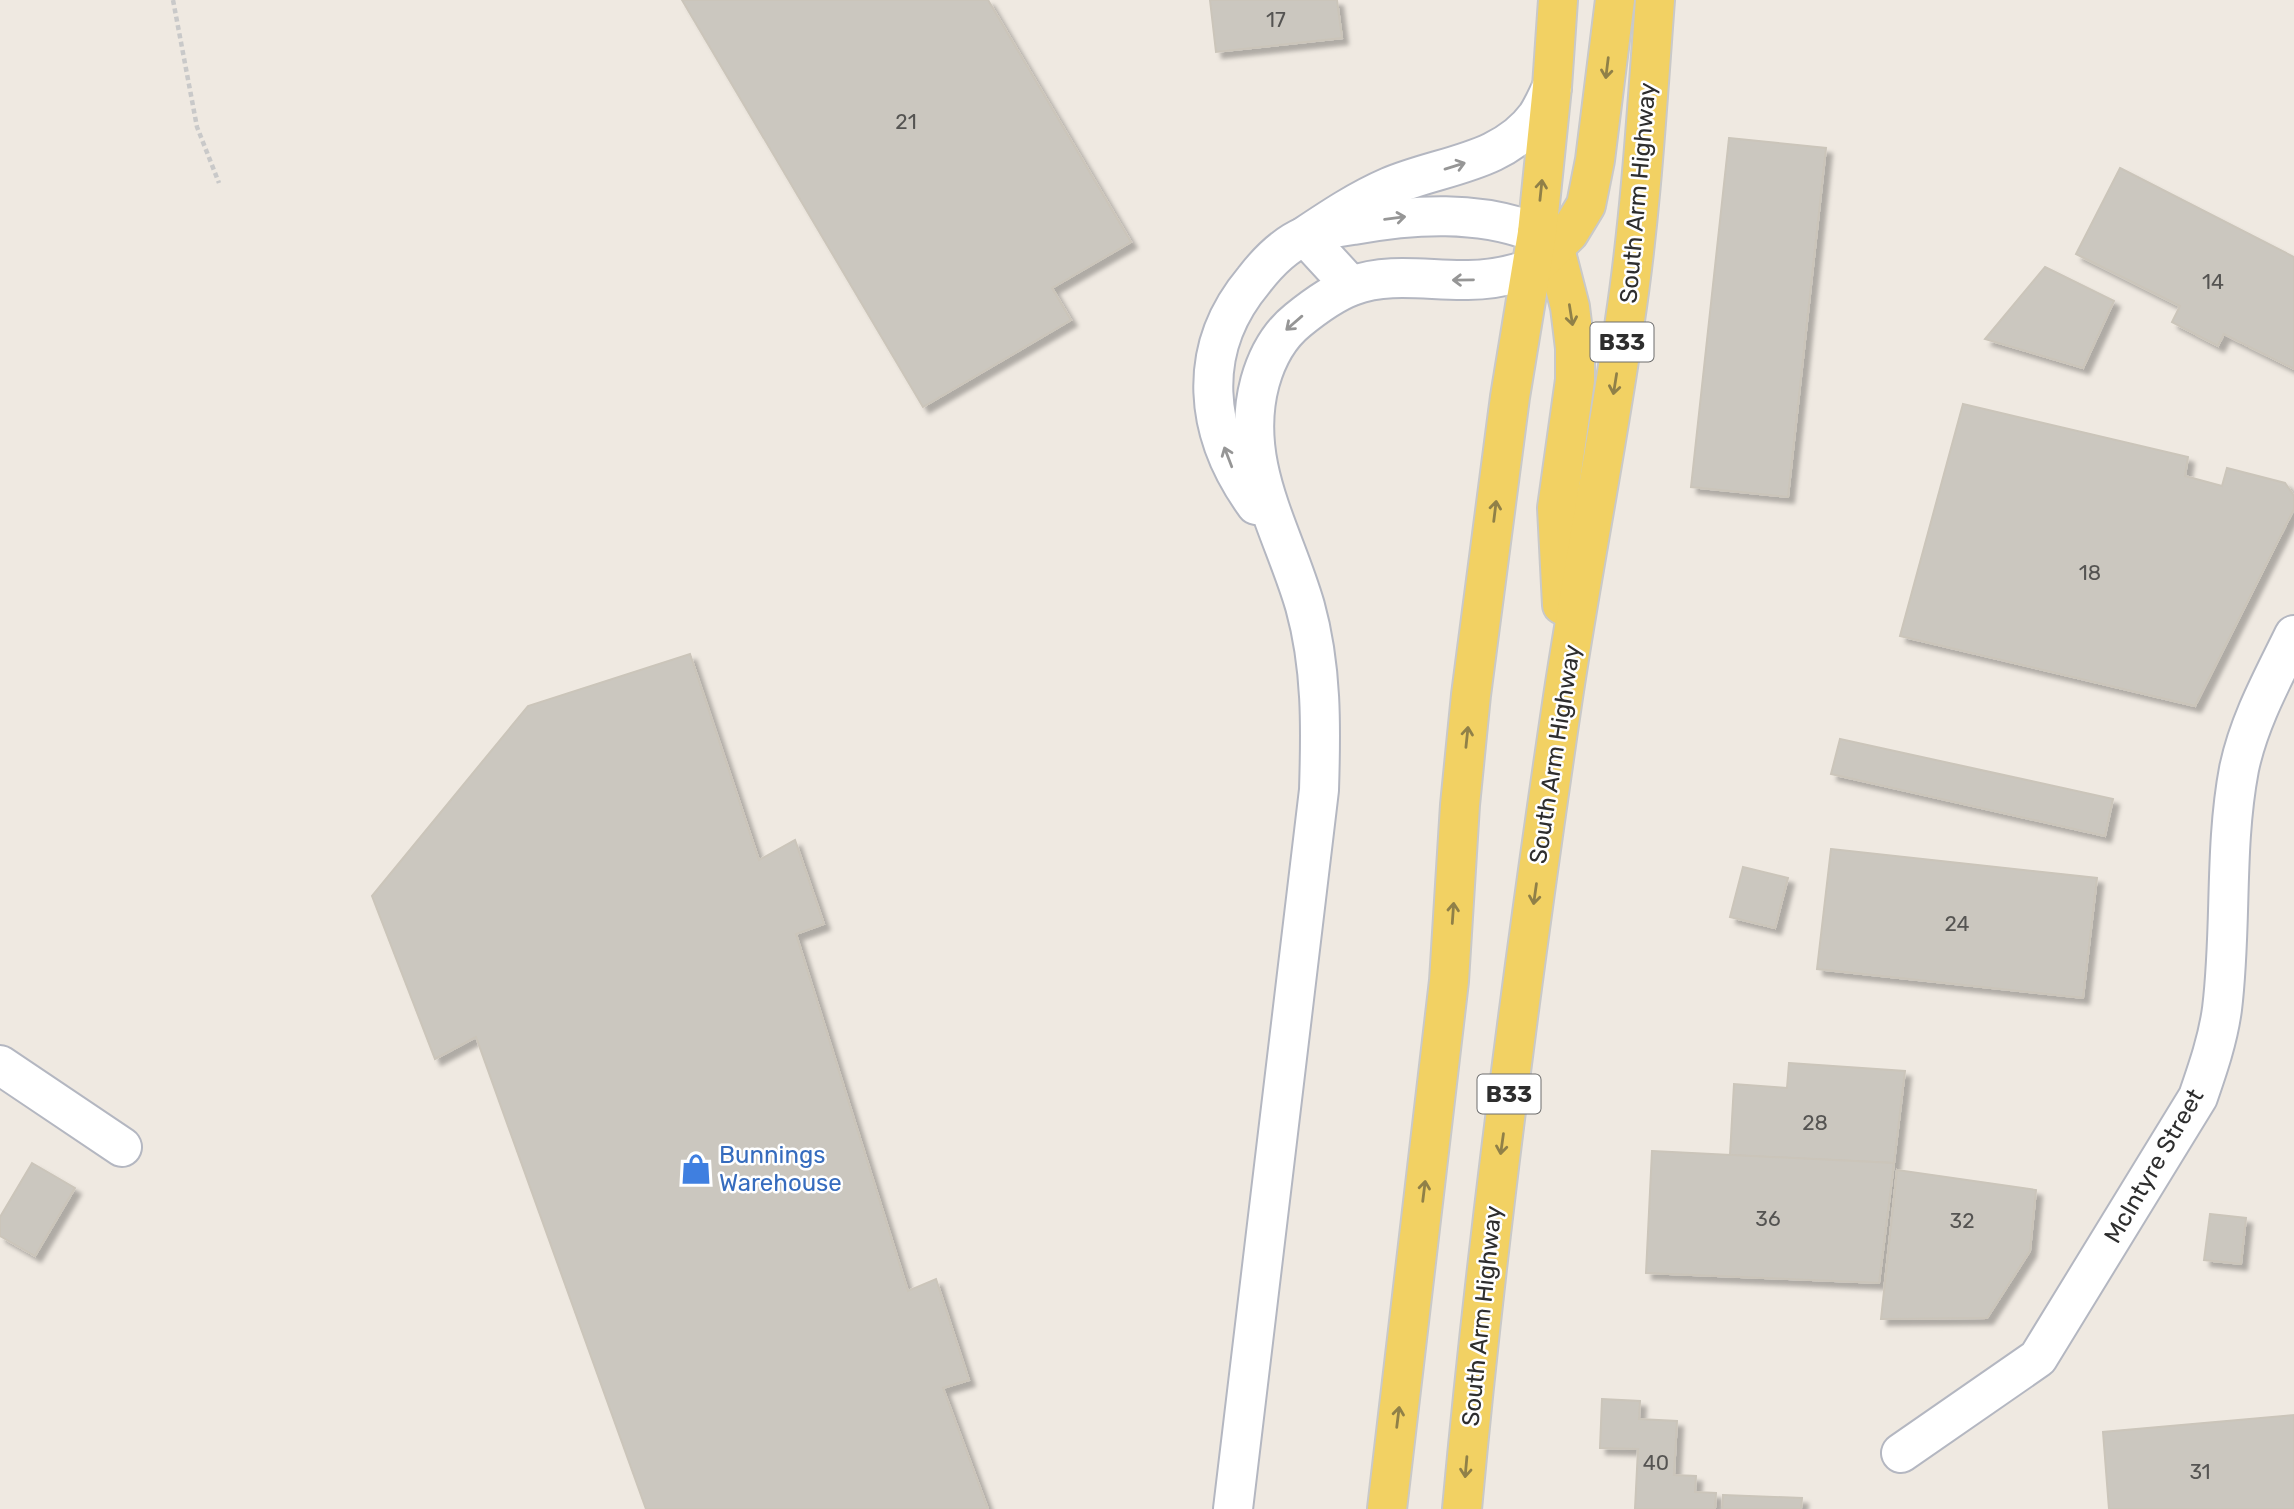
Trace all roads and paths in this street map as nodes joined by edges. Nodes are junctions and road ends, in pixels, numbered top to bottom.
1 (173, 0) edge
2 (1558, 0) edge
3 (1615, 0) edge
4 (1655, 0) edge
5 (1552, 88) junction
6 (219, 183) dead end
7 (1305, 236) junction
8 (1541, 250) junction
9 (1351, 286) junction
10 (1278, 535) junction
11 (2294, 635) edge
12 (1565, 681) junction
13 (0, 1065) edge
14 (122, 1147) dead end
15 (1901, 1453) dead end
16 (1233, 1509) edge
17 (1387, 1509) edge
18 (1462, 1509) edge

1 - 6 path
2 - 5 main road
3 -> 8 main road
4 -> 12 main road, South Arm Highway / B33
7 -> 5 street
8 -> 5 main road
7 -> 8 street
7 - 9 street
10 -> 7 street
8 -> 9 street
8 -> 12 main road
17 -> 8 main road
9 -> 10 street
10 - 16 street
11 - 15 street, McIntyre Street
12 -> 18 main road, South Arm Highway / B33
13 - 14 street

